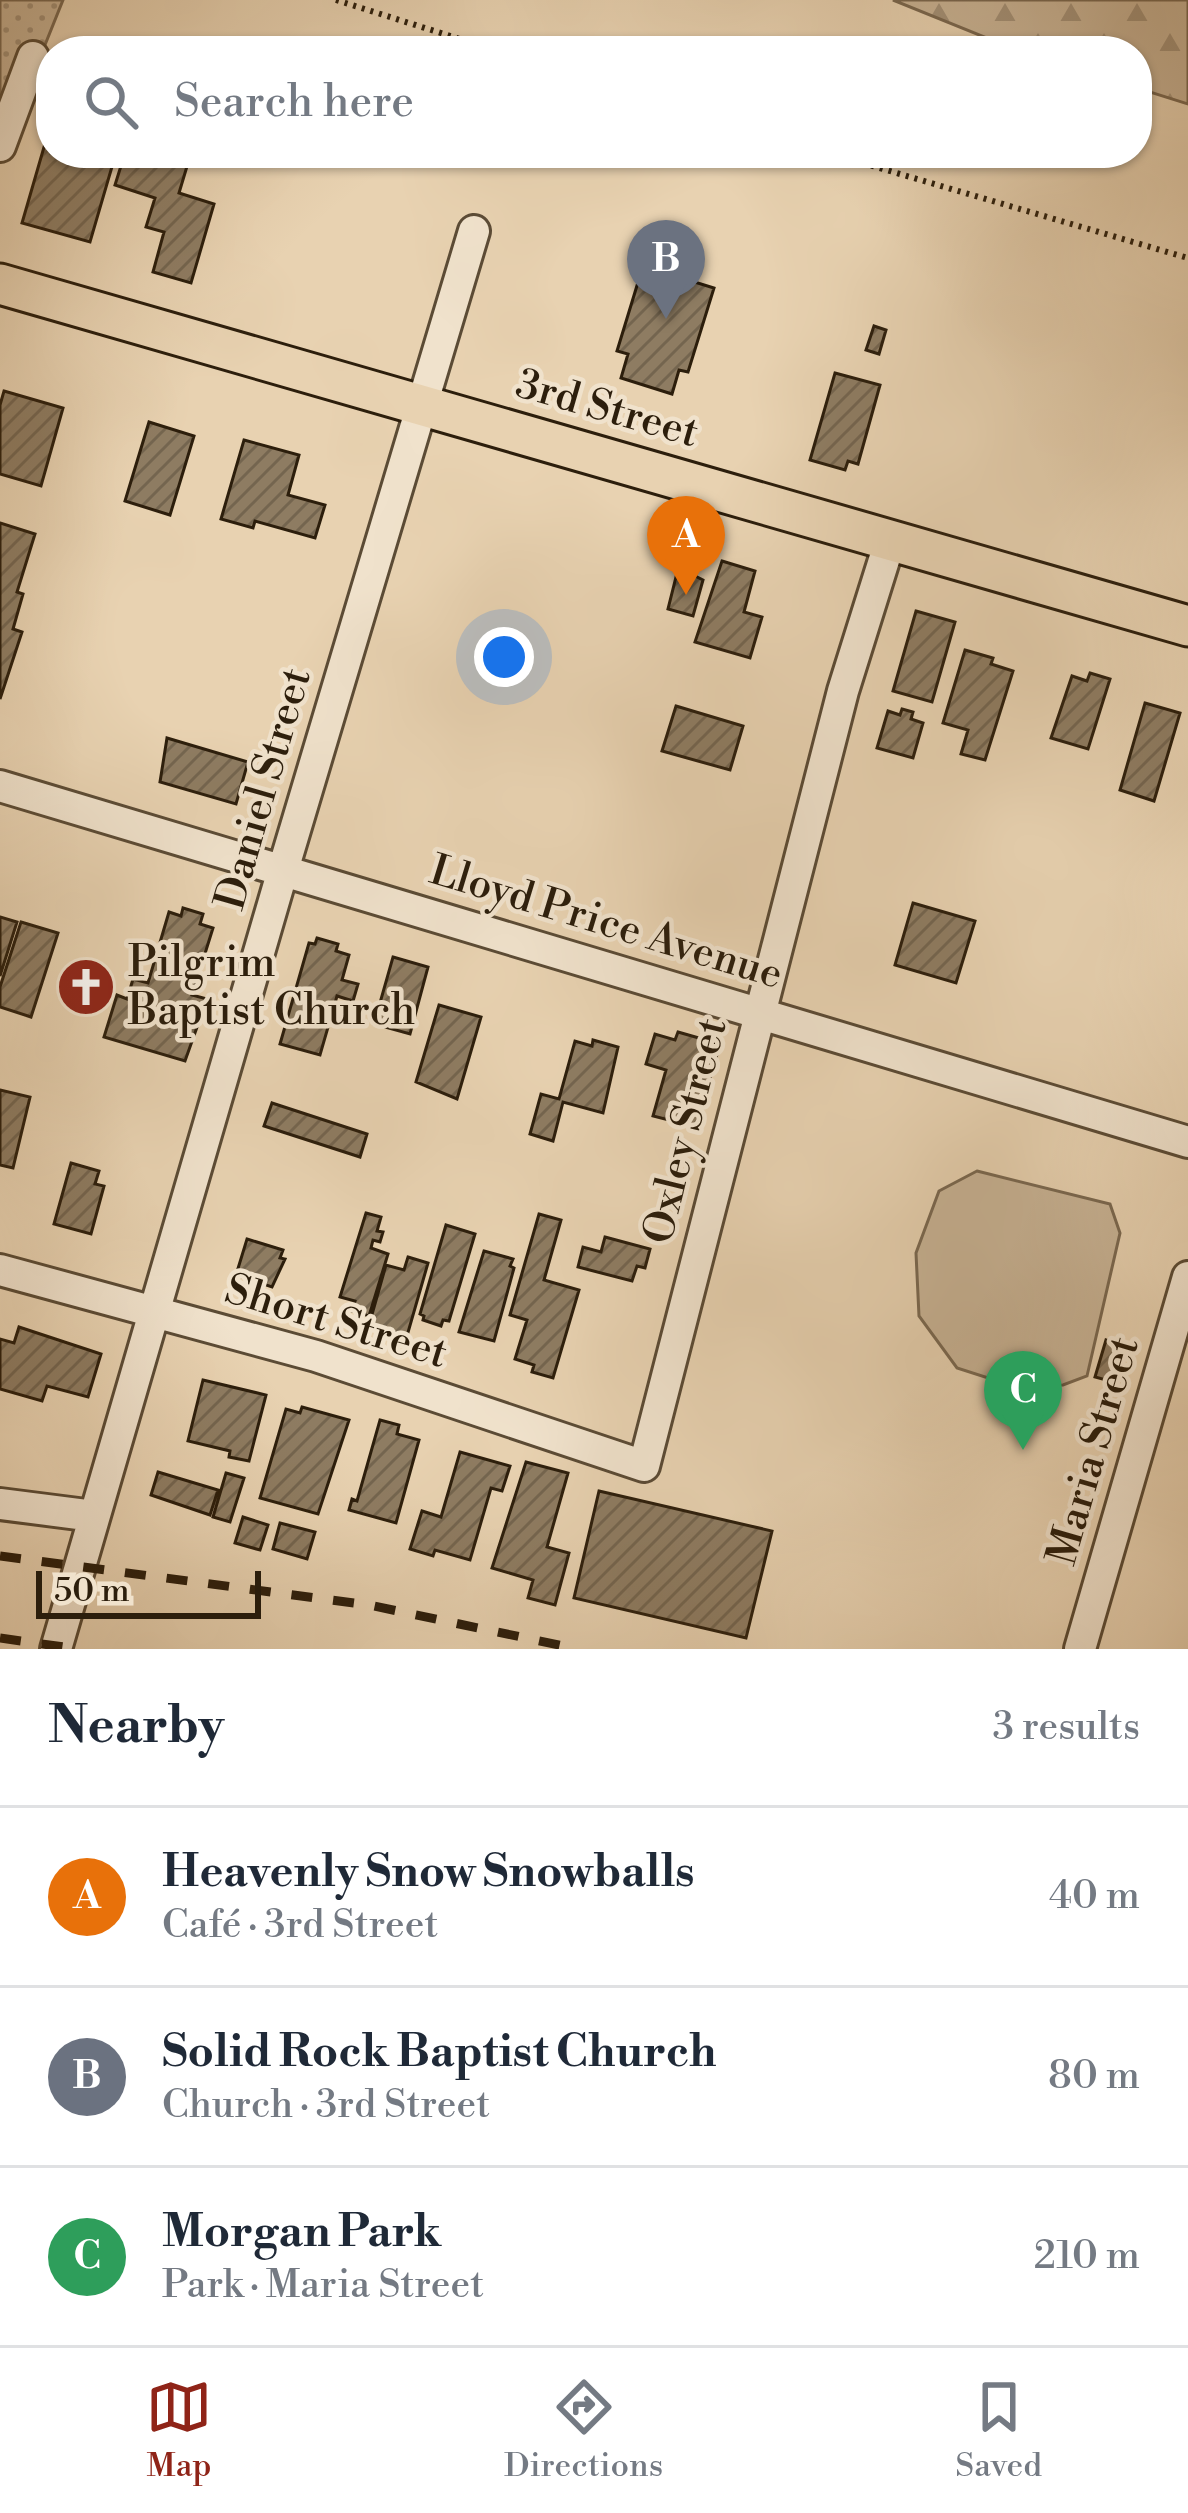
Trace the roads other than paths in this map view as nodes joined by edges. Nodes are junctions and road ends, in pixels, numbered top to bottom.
1 (32, 58) dead end
2 (0, 146) edge
3 (474, 231) dead end
4 (0, 284) edge
5 (422, 405) junction
6 (890, 541) junction
7 (1188, 626) edge
8 (0, 785) edge
9 (283, 870) junction
10 (760, 1013) junction
11 (1188, 1142) edge
12 (0, 1270) edge
13 (1188, 1277) edge
14 (157, 1312) junction
15 (644, 1466) joint
16 (0, 1504) edge
17 (94, 1516) junction
18 (56, 1649) edge
19 (1080, 1649) edge

1 - 2 street
3 - 5 street, Daniel Street
4 - 5 main road, 3rd Street
5 - 6 main road, 3rd Street
5 - 9 street, Daniel Street
6 - 7 main road, 3rd Street
6 - 10 street, Oxley Street
8 - 9 street, Lloyd Price Avenue
9 - 10 street, Lloyd Price Avenue
9 - 14 street, Daniel Street
10 - 11 street, Lloyd Price Avenue
10 - 15 street, Oxley Street
12 - 14 street, Short Street
13 - 19 street, Maria Street
14 - 15 street, Short Street
14 - 17 street, Daniel Street
16 - 17 street
17 - 18 street, Daniel Street

